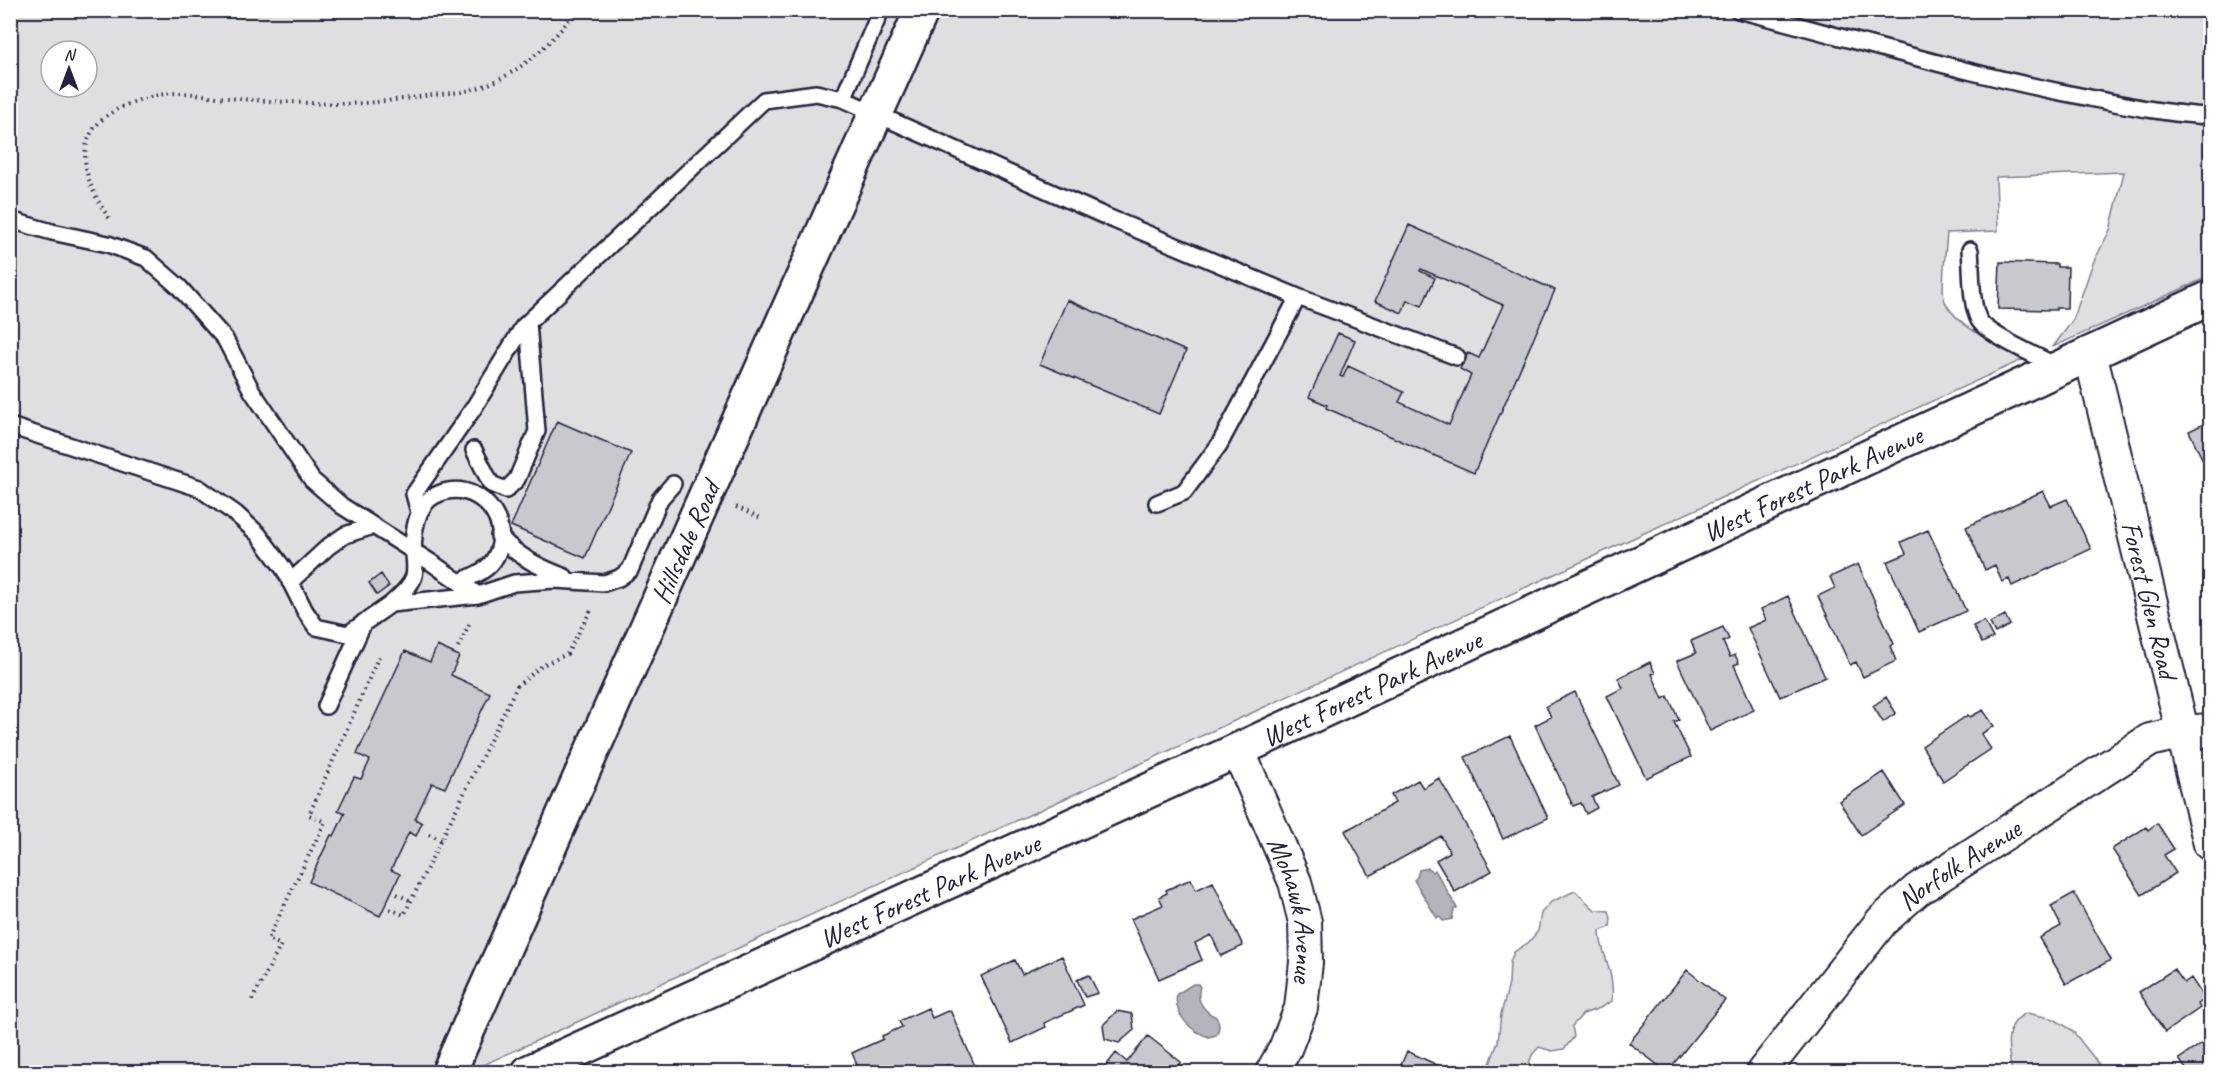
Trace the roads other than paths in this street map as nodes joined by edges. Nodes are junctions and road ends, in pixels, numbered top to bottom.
1 (881, 10) edge
2 (922, 10) edge
3 (1738, 10) edge
4 (843, 99) junction
5 (877, 113) junction
6 (2211, 116) edge
7 (10, 220) edge
8 (1970, 250) dead end
9 (1298, 297) junction
10 (2211, 298) edge
11 (528, 323) junction
12 (2090, 353) junction
13 (1457, 357) dead end
14 (2059, 368) junction
15 (10, 426) edge
16 (474, 450) dead end
17 (673, 484) dead end
18 (1157, 503) dead end
19 (419, 512) junction
20 (373, 526) junction
21 (499, 536) junction
22 (413, 551) junction
23 (290, 582) junction
24 (459, 582) junction
25 (577, 582) junction
26 (478, 595) junction
27 (391, 604) junction
28 (364, 622) junction
29 (326, 706) dead end
30 (2197, 731) edge
31 (1238, 750) junction
32 (2211, 844) edge
33 (449, 1072) edge
34 (529, 1072) edge
35 (1272, 1072) edge
36 (1763, 1072) edge

1 - 4 lane
2 - 5 main road, Hillsdale Road
3 - 6 lane
4 - 5 lane
4 - 11 lane
5 - 9 lane
5 - 33 main road, Hillsdale Road
7 - 20 lane
8 - 14 lane
9 - 13 lane
9 - 18 lane
10 - 12 main road, West Forest Park Avenue
11 - 16 lane
11 - 19 lane
12 - 14 main road, West Forest Park Avenue
12 - 30 street, Forest Glen Road
14 - 31 main road, West Forest Park Avenue
15 - 23 lane
17 - 25 lane
19 - 21 lane
19 - 22 lane
20 - 22 lane
20 - 23 lane
21 - 24 lane
21 - 25 lane
22 - 24 lane
22 - 27 lane
23 - 28 lane
24 - 26 lane
25 - 26 lane
26 - 27 lane
27 - 28 lane
28 - 29 lane
30 - 32 street, Forest Glen Road
30 - 36 street, Norfolk Avenue
31 - 34 main road, West Forest Park Avenue
31 - 35 street, Mohawk Avenue

